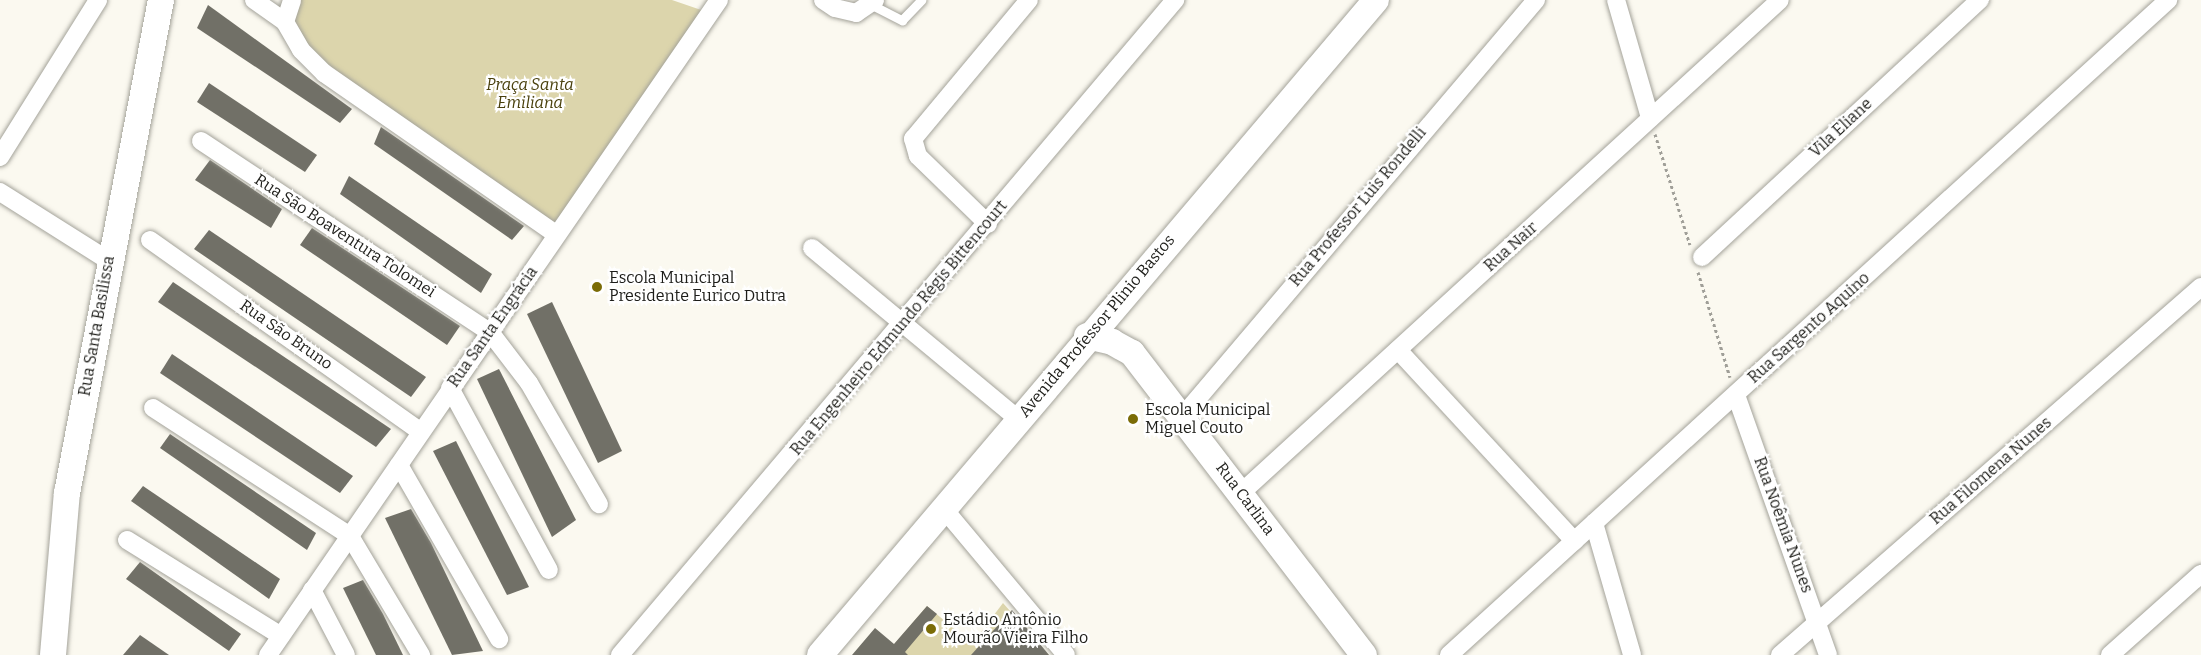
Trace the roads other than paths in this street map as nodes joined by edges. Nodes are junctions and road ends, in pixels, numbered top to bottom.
1 (98, 0) edge
2 (161, 0) edge
3 (254, 0) edge
4 (292, 0) edge
5 (823, 0) edge
6 (921, 0) edge
7 (1029, 0) edge
8 (1175, 0) edge
9 (1376, 0) edge
10 (1536, 0) edge
11 (1616, 0) edge
12 (1780, 0) edge
13 (1980, 0) edge
14 (2168, 0) edge
15 (714, 1) edge
16 (873, 2) edge
17 (285, 22) junction
18 (1650, 118) junction
19 (201, 141) dead end
20 (0, 157) edge
21 (0, 192) edge
22 (988, 224) junction
23 (556, 234) junction
24 (150, 240) dead end
25 (812, 248) dead end
26 (1702, 257) dead end
27 (109, 261) junction
28 (2201, 286) edge
29 (903, 324) junction
30 (490, 332) junction
31 (1087, 336) junction
32 (1398, 350) junction
33 (450, 388) junction
34 (1736, 395) junction
35 (153, 408) dead end
36 (1182, 417) junction
37 (1018, 419) junction
38 (421, 432) junction
39 (399, 465) junction
40 (1241, 493) junction
41 (599, 504) dead end
42 (944, 509) junction
43 (1594, 523) junction
44 (350, 536) junction
45 (128, 540) dead end
46 (1574, 541) junction
47 (549, 570) dead end
48 (2201, 574) edge
49 (312, 590) junction
50 (1818, 622) junction
51 (281, 636) junction
52 (499, 639) dead end
53 (53, 655) edge
54 (268, 655) edge
55 (346, 655) edge
56 (421, 655) edge
57 (620, 655) edge
58 (820, 655) edge
59 (1065, 655) edge
60 (1364, 655) edge
61 (1449, 655) edge
62 (1632, 655) edge
63 (1780, 655) edge
64 (1828, 655) edge
65 (2110, 655) edge

1 - 20 street
2 - 27 street, Rua Santa Basilissa
3 - 17 street
4 - 17 street
5 - 16 street
6 - 16 lane
7 - 22 street
8 - 22 street, Rua Engenheiro Edmundo Régis Bittencourt
9 - 31 street, Avenida Professor Plinio Bastos
10 - 36 street, Rua Professor Luis Rondelli
11 - 18 street
12 - 18 street, Rua Nair
13 - 26 street, Vila Eliane
14 - 34 street, Rua Sargento Aquino
15 - 23 street, Rua Santa Engrácia
17 - 23 street
18 - 32 street, Rua Nair
19 - 30 street, Rua São Boaventura Tolomei
21 - 27 street
22 - 29 street, Rua Engenheiro Edmundo Régis Bittencourt
23 - 30 street, Rua Santa Engrácia
24 - 38 street, Rua São Bruno
25 - 29 street
27 - 53 street, Rua Santa Basilissa
28 - 50 street, Rua Filomena Nunes
29 - 37 street
29 - 57 street, Rua Engenheiro Edmundo Régis Bittencourt
30 - 33 street, Rua Santa Engrácia
30 - 41 street, Rua São Boaventura Tolomei
31 - 36 street, Rua Carlina
31 - 37 street, Avenida Professor Plinio Bastos
32 - 40 street, Rua Nair
32 - 46 street
33 - 38 street, Rua Santa Engrácia
33 - 47 street
34 - 43 street, Rua Sargento Aquino
34 - 50 street, Rua Noêmia Nunes
35 - 44 street
36 - 40 street, Rua Carlina
37 - 42 street, Avenida Professor Plinio Bastos
38 - 39 street, Rua Santa Engrácia
39 - 44 street, Rua Santa Engrácia
39 - 52 street
40 - 60 street, Rua Carlina
42 - 58 street, Avenida Professor Plinio Bastos
42 - 59 street
43 - 46 street, Rua Sargento Aquino
43 - 62 street
44 - 49 street, Rua Santa Engrácia
44 - 56 street
45 - 51 street
46 - 61 street, Rua Sargento Aquino
48 - 65 street
49 - 51 street, Rua Santa Engrácia
49 - 55 street
50 - 63 street, Rua Filomena Nunes
50 - 64 street, Rua Noêmia Nunes
51 - 54 street, Rua Santa Engrácia

